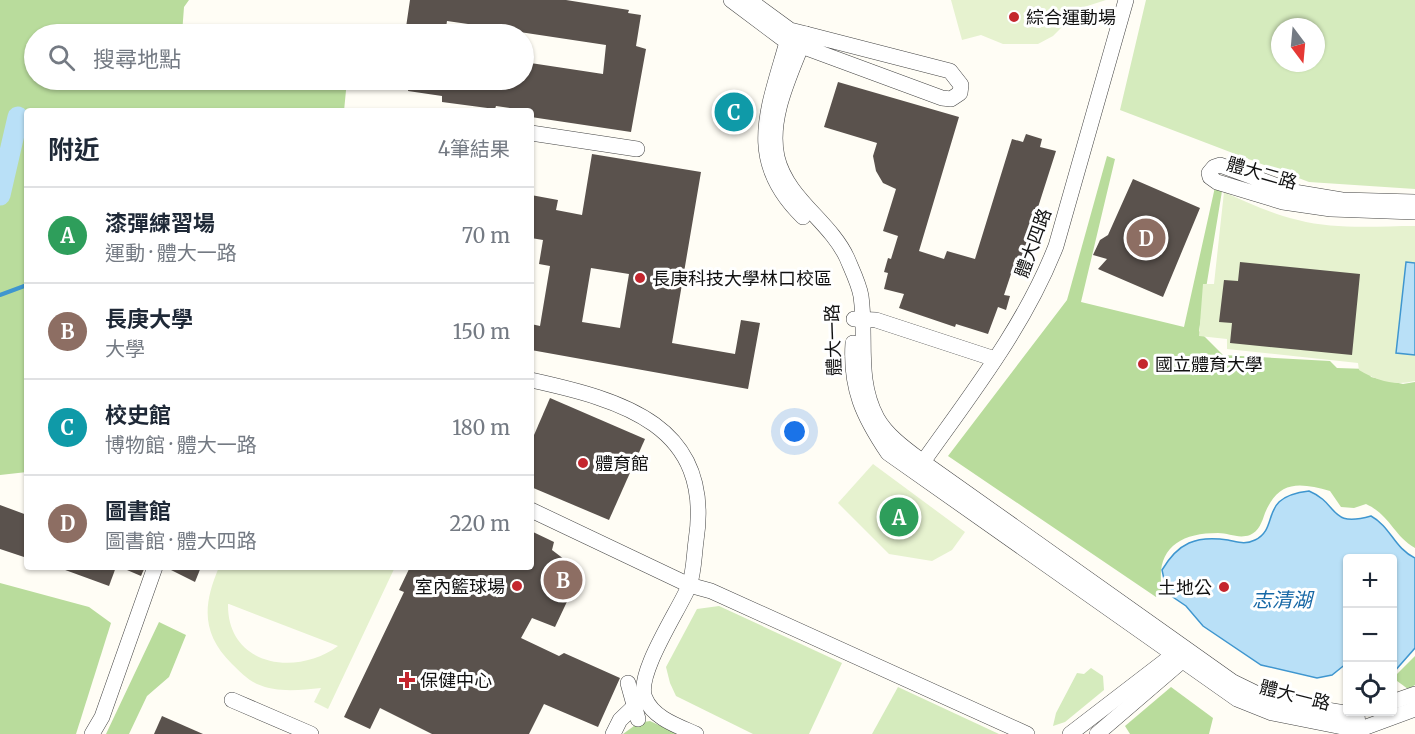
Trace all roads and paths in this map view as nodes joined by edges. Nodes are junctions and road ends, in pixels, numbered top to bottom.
1 (730, 0) edge
2 (749, 0) edge
3 (1126, 0) edge
4 (796, 38) junction
5 (534, 133) edge
6 (638, 149) dead end
7 (1415, 202) edge
8 (1415, 212) edge
9 (858, 319) junction
10 (995, 359) junction
11 (534, 381) edge
12 (920, 467) junction
13 (534, 511) edge
14 (154, 570) edge
15 (689, 585) junction
16 (1152, 658) dead end
17 (1181, 658) junction
18 (1173, 674) dead end
19 (628, 683) dead end
20 (1415, 694) edge
21 (644, 697) junction
22 (232, 700) dead end
23 (1397, 700) edge
24 (1415, 709) edge
25 (639, 719) dead end
26 (1361, 723) edge
27 (1339, 724) edge
28 (92, 734) edge
29 (311, 734) edge
30 (614, 734) edge
31 (696, 734) edge
32 (1027, 734) edge
33 (1070, 734) edge
34 (1097, 734) edge
35 (1107, 734) edge

1 - 4 street
2 - 4 street
3 - 10 street, 體大四路
4 - 4 street
4 - 9 street, 體大一路
5 - 6 street
7 - 8 street, 體大二路
9 - 10 street
9 - 12 street, 體大一路
10 - 12 street, 體大四路
11 - 15 street
12 - 17 street, 體大一路
13 - 15 street
14 - 28 street
15 - 21 street
15 - 32 street
16 - 18 street
17 - 27 street, 體大一路
17 - 33 street
17 - 34 street
17 - 35 street
19 - 25 street
20 - 23 street
21 - 30 street
21 - 31 street
22 - 29 street
24 - 26 street
26 - 27 street, 體大一路

